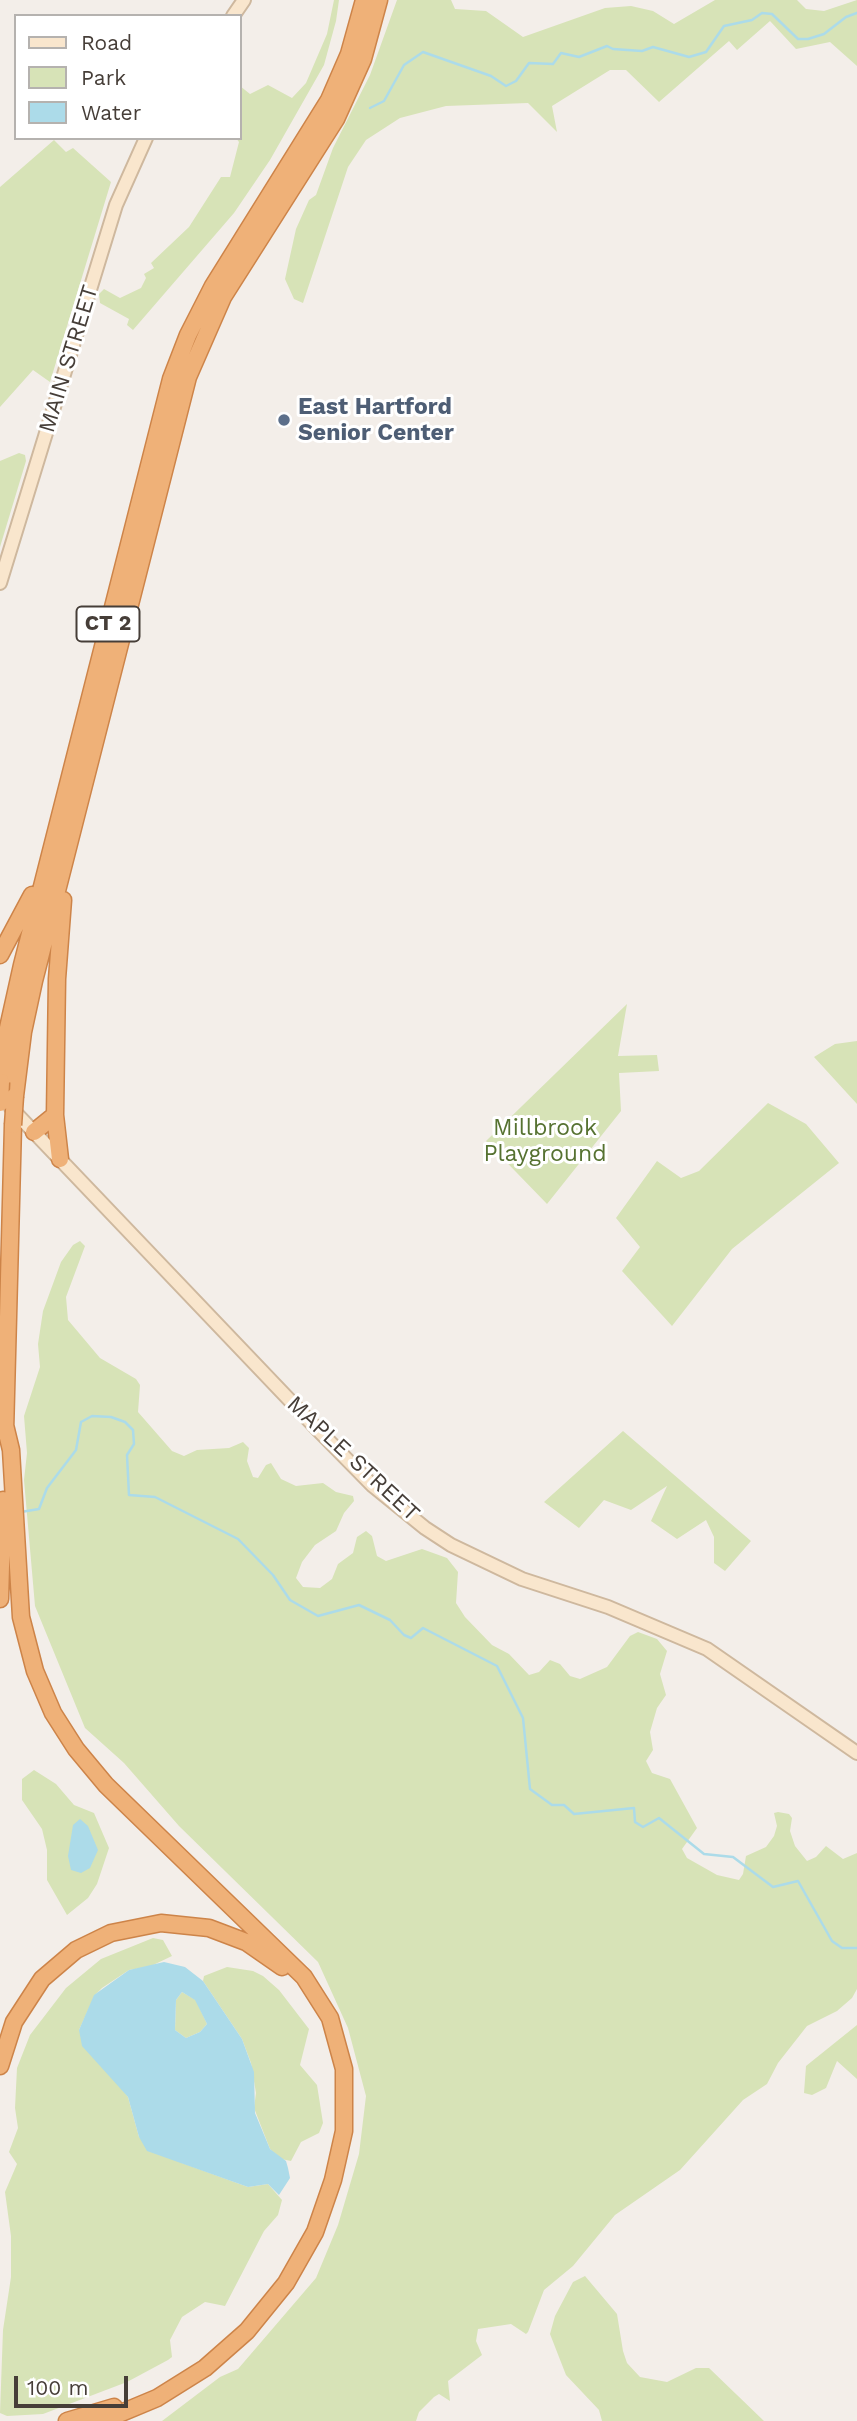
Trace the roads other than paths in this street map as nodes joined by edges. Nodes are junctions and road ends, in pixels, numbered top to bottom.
1 (364, 0) edge
2 (379, 0) edge
3 (388, 0) edge
4 (373, 28) junction
5 (145, 140) edge
6 (183, 366) junction
7 (177, 386) junction
8 (0, 583) edge
9 (70, 835) junction
10 (47, 865) junction
11 (0, 955) edge
12 (4, 1094) edge
13 (55, 1115) junction
14 (34, 1132) junction
15 (60, 1159) junction
16 (5, 1425) junction
17 (0, 1599) edge
18 (857, 1754) edge
19 (0, 2066) edge
20 (67, 2421) edge
21 (102, 2421) edge

1 - 6 highway, CT 2
2 - 4 highway, CT 2
3 - 4 highway
4 - 6 highway, CT 2
5 - 8 street, MAIN STREET
6 - 7 highway, CT 2
7 - 9 highway, CT 2
7 - 10 highway, CT 2
9 - 12 highway, CT 2
9 - 13 highway
10 - 11 highway
10 - 12 highway, CT 2
12 - 14 street, MAPLE STREET
12 - 16 highway, CT 2, bridge
13 - 14 highway
13 - 15 highway
14 - 15 street, MAPLE STREET
15 - 18 street, MAPLE STREET
16 - 17 highway, CT 2
16 - 21 highway
19 - 20 highway

